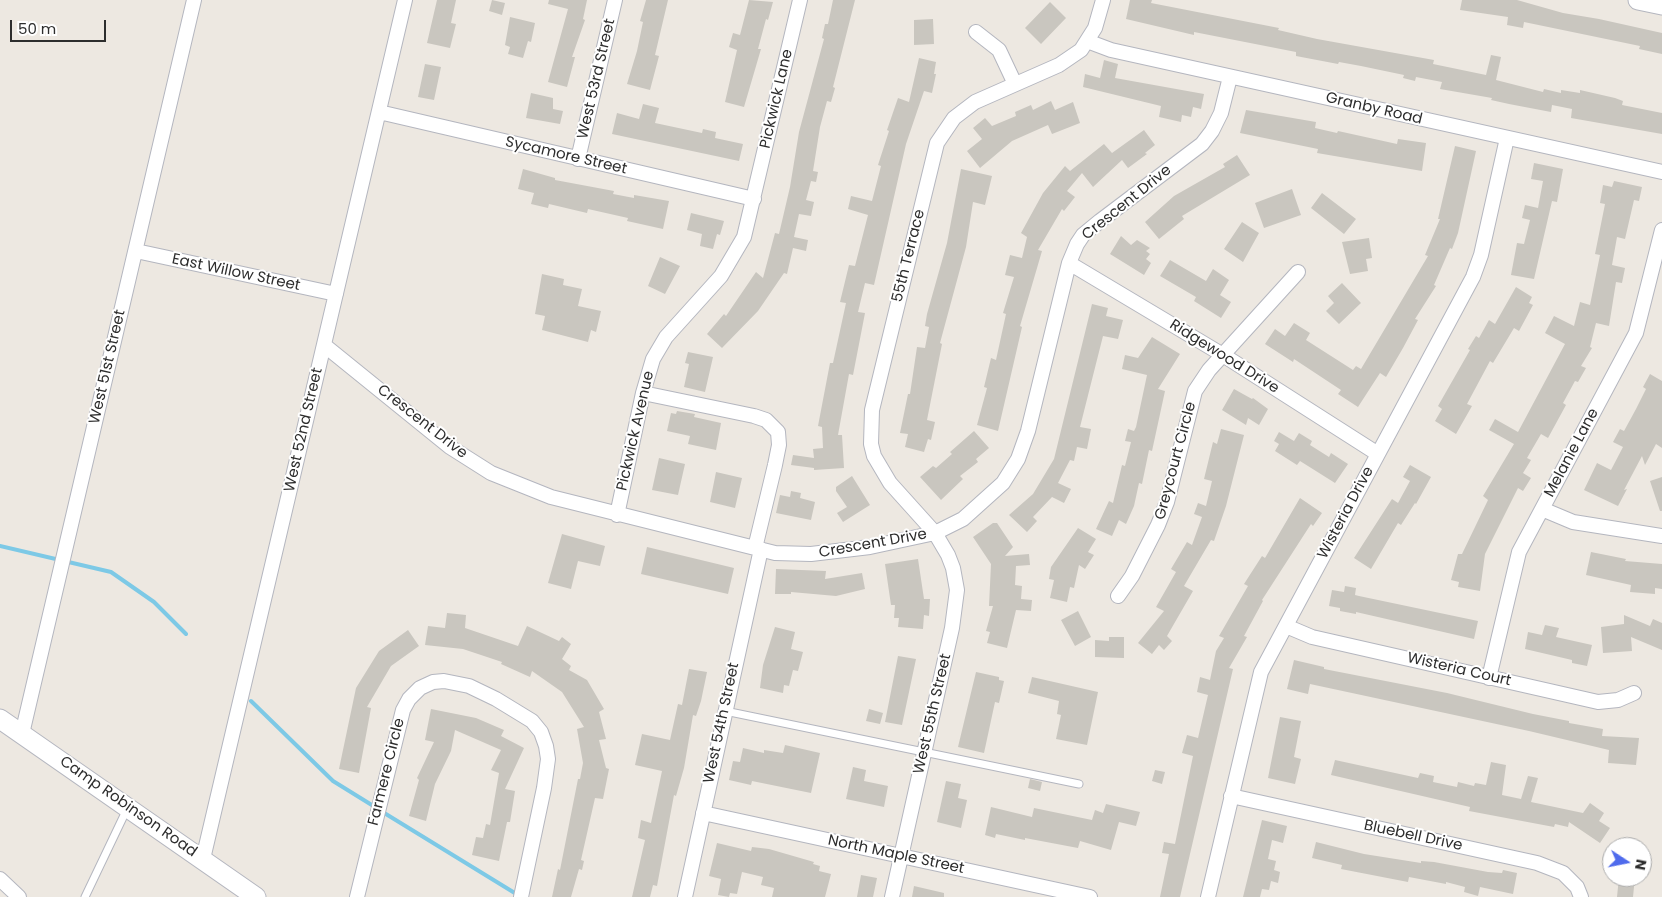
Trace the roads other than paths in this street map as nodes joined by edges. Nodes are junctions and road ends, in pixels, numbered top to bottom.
1 (194, 0) edge
2 (405, 0) edge
3 (615, 0) edge
4 (800, 0) edge
5 (1103, 0) edge
6 (1638, 0) edge
7 (1662, 5) edge
8 (976, 32) dead end
9 (1087, 41) junction
10 (1230, 77) junction
11 (1015, 84) junction
12 (378, 112) junction
13 (1507, 138) junction
14 (578, 159) junction
15 (1662, 172) edge
16 (754, 198) junction
17 (1662, 230) edge
18 (136, 251) junction
19 (1069, 263) junction
20 (1298, 272) dead end
21 (336, 294) junction
22 (324, 345) junction
23 (1223, 354) junction
24 (643, 393) junction
25 (1378, 454) junction
26 (1542, 509) junction
27 (617, 515) junction
28 (935, 533) junction
29 (1662, 536) edge
30 (758, 549) junction
31 (1118, 596) dead end
32 (1286, 626) junction
33 (1489, 678) junction
34 (1634, 693) dead end
35 (724, 711) junction
36 (0, 720) edge
37 (22, 734) junction
38 (924, 752) junction
39 (1079, 784) dead end
40 (1232, 796) junction
41 (127, 807) junction
42 (703, 813) junction
43 (901, 857) junction
44 (203, 859) junction
45 (0, 879) edge
46 (522, 892) edge
47 (245, 894) edge
48 (19, 897) edge
49 (86, 897) edge
50 (357, 897) edge
51 (685, 897) edge
52 (892, 897) edge
53 (1090, 897) edge
54 (1208, 897) edge
55 (1581, 897) edge

1 - 18 street, West 51st Street
2 - 12 street, West 52nd Street
3 - 14 street, West 53rd Street
4 - 16 street, Pickwick Lane
5 - 9 street
6 - 7 main road
8 - 11 street
9 - 10 street, Granby Road
9 - 11 street, 55th Terrace
10 - 13 street, Granby Road
10 - 19 street, Crescent Drive
11 - 28 street, 55th Terrace
12 - 14 street, Sycamore Street
12 - 21 street, West 52nd Street
13 - 15 street, Granby Road
13 - 25 street, Wisteria Drive
14 - 16 street, Sycamore Street
16 - 24 street, Pickwick Avenue
17 - 26 street, Melanie Lane
18 - 21 street, East Willow Street
18 - 37 street, West 51st Street
19 - 23 street, Ridgewood Drive
19 - 28 street, Crescent Drive
20 - 23 street, Greycourt Circle
21 - 22 street, West 52nd Street
22 - 27 street, Crescent Drive
22 - 44 street, West 52nd Street
23 - 25 street, Ridgewood Drive
23 - 31 street, Greycourt Circle
24 - 27 street, Pickwick Avenue
24 - 30 street, West 54th Street
25 - 32 street, Wisteria Drive
26 - 29 street
26 - 33 street, Melanie Lane
27 - 30 street, Crescent Drive
28 - 30 street, Crescent Drive
28 - 38 street, West 55th Street
30 - 35 street, West 54th Street
32 - 33 street, Wisteria Court
32 - 40 street, Wisteria Drive
33 - 34 street, Wisteria Court
35 - 38 lane
35 - 42 street, West 54th Street
36 - 37 main road, Camp Robinson Road
37 - 41 main road, Camp Robinson Road
38 - 39 lane
38 - 43 street, West 55th Street
40 - 54 street, Wisteria Drive
40 - 55 street, Bluebell Drive
41 - 44 main road, Camp Robinson Road
41 - 49 lane
42 - 43 street, North Maple Street
42 - 51 street, West 54th Street
43 - 52 street, West 55th Street
43 - 53 street, North Maple Street
44 - 47 main road, Camp Robinson Road
45 - 48 street
46 - 50 street, Farmere Circle

